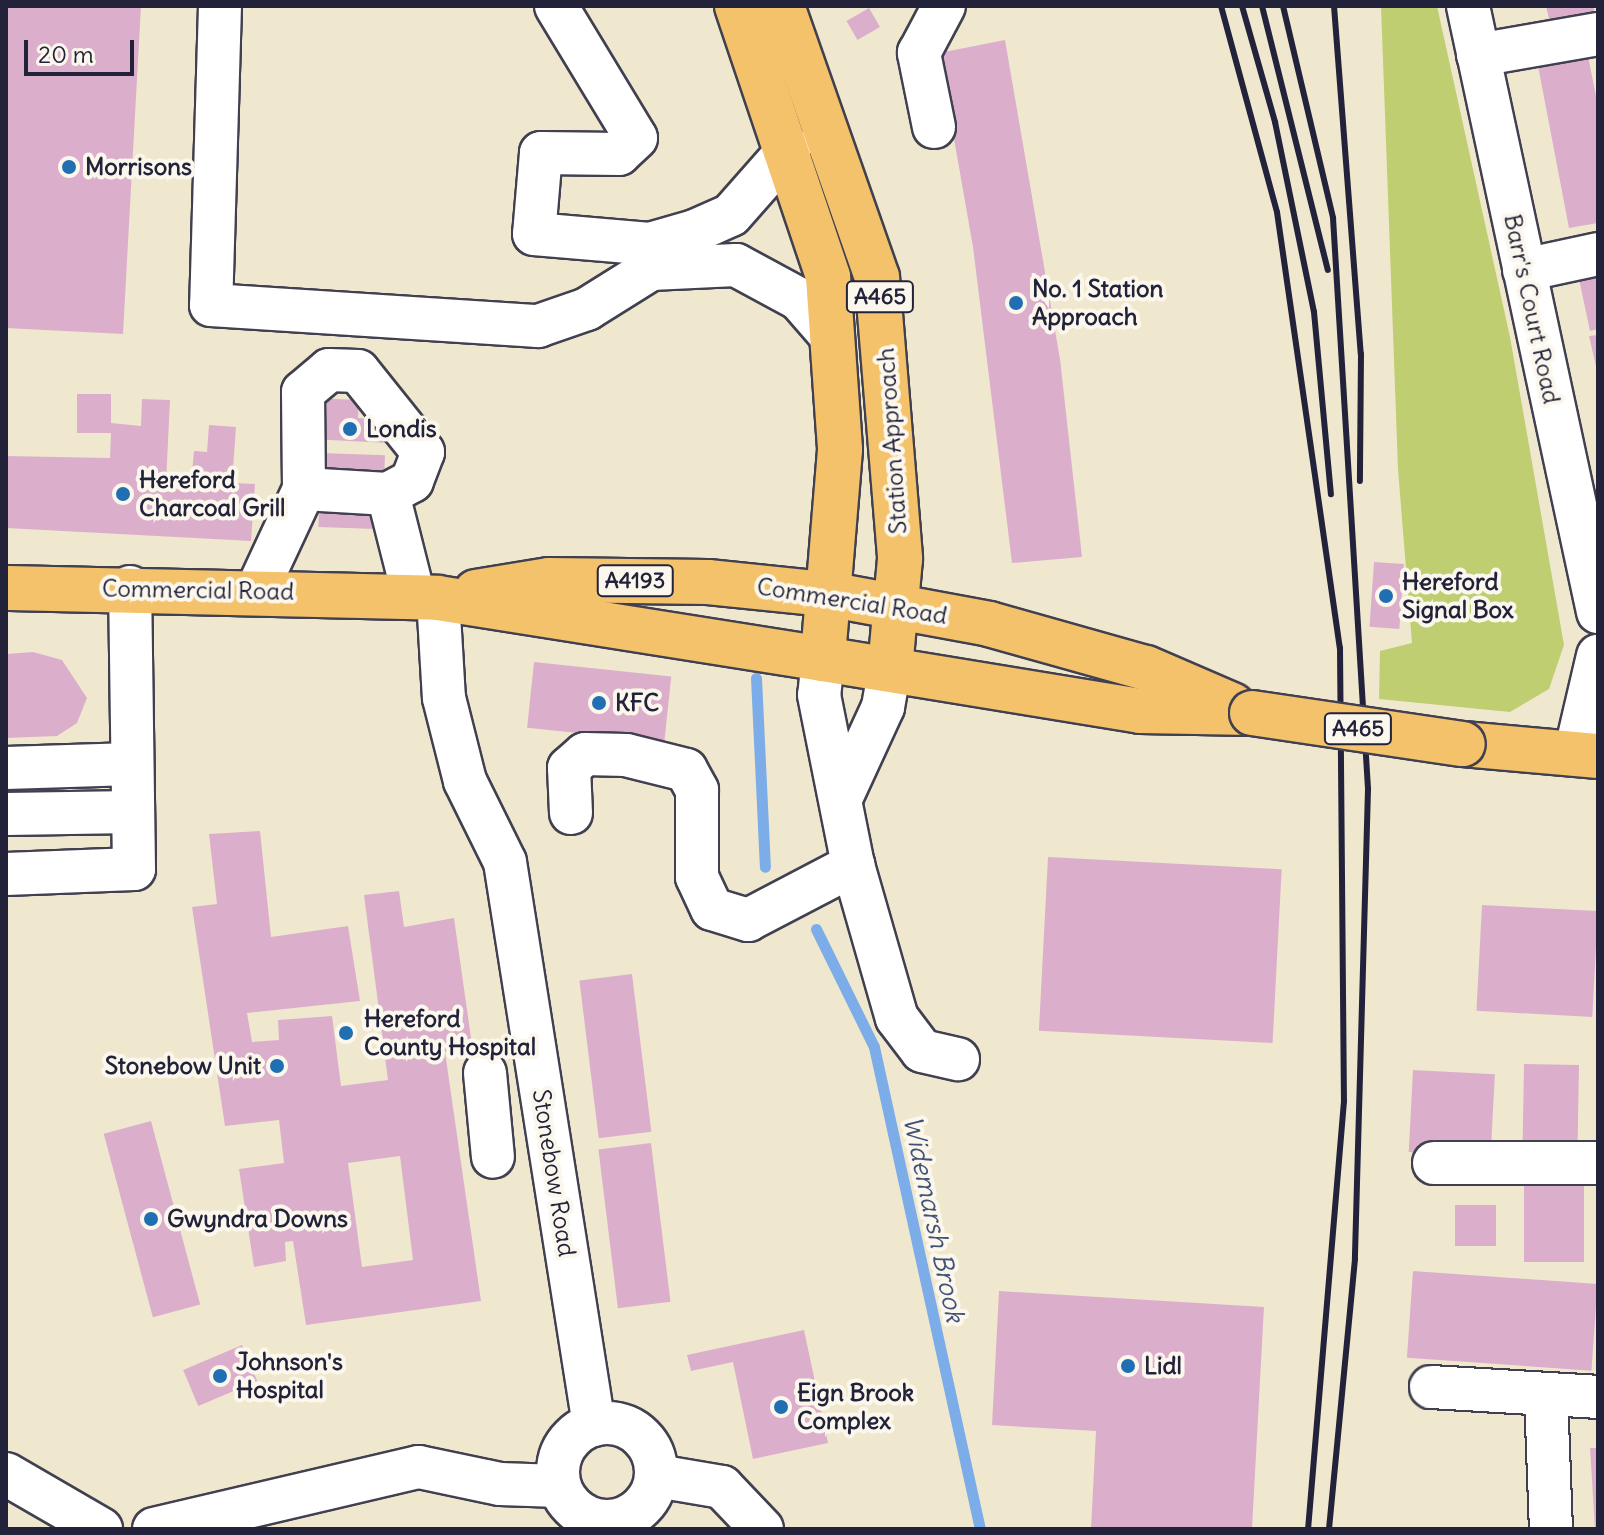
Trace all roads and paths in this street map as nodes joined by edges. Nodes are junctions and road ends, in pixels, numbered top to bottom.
1 (220, 6) edge
2 (737, 6) edge
3 (782, 6) edge
4 (944, 6) edge
5 (1468, 6) edge
6 (562, 11) edge
7 (1598, 34) edge
8 (1478, 55) junction
9 (934, 127) dead end
10 (790, 148) junction
11 (696, 247) junction
12 (1598, 254) edge
13 (1524, 270) junction
14 (832, 337) junction
15 (304, 489) junction
16 (388, 494) junction
17 (130, 587) junction
18 (6, 588) edge
19 (257, 590) junction
20 (833, 595) junction
21 (426, 598) junction
22 (898, 604) junction
23 (1598, 612) edge
24 (1598, 656) edge
25 (823, 659) junction
26 (890, 668) junction
27 (1252, 713) junction
28 (1587, 755) edge
29 (132, 764) junction
30 (6, 768) edge
31 (843, 794) junction
32 (133, 812) junction
33 (571, 813) dead end
34 (6, 814) edge
35 (853, 865) junction
36 (6, 874) edge
37 (958, 1059) dead end
38 (543, 1103) junction
39 (493, 1157) dead end
40 (1434, 1163) dead end
41 (1598, 1163) edge
42 (1431, 1387) dead end
43 (1546, 1394) junction
44 (1598, 1397) edge
45 (594, 1425) junction
46 (6, 1474) edge
47 (657, 1476) junction
48 (559, 1486) junction
49 (599, 1525) edge
50 (101, 1529) edge
51 (154, 1529) edge
52 (762, 1529) edge
53 (1551, 1529) edge

1 - 11 street
2 - 10 main road, A465
3 - 22 main road, Station Approach / A465
4 - 9 street
5 - 8 street, Barr's Court Road
6 - 11 street
7 - 8 street
8 - 13 street, Barr's Court Road
10 - 11 street
10 - 14 main road, A465
11 - 14 street
12 - 13 street
13 - 23 street, Barr's Court Road
14 - 20 main road, A465
15 - 16 street
15 - 16 street
15 - 19 street
16 - 21 street, Stonebow Road
17 - 18 main road, Commercial Road / A4193
17 - 19 main road, Commercial Road / A4193
17 - 29 street
19 - 21 main road, Commercial Road / A4193
20 - 21 main road, Commercial Road / A4193
20 - 22 main road, Commercial Road / A465
20 - 25 main road
21 - 25 main road, Commercial Road / A4193
21 - 38 street, Stonebow Road
22 - 26 main road, Station Approach
22 - 27 main road, Commercial Road / A465
24 - 28 street
25 - 26 main road, Commercial Road / A465
25 - 31 street
26 - 27 main road, Commercial Road / A465
26 - 31 street
27 - 28 main road, Commercial Road / A465, bridge
29 - 30 street
29 - 32 street
31 - 35 street
32 - 34 street
32 - 36 street
33 - 35 street
35 - 37 street
38 - 39 street
38 - 45 street, Stonebow Road
40 - 41 street
42 - 43 street
43 - 44 street
43 - 53 street
45 - 47 street
45 - 48 street
46 - 50 street
47 - 49 street
47 - 52 street
48 - 49 street
48 - 51 street

